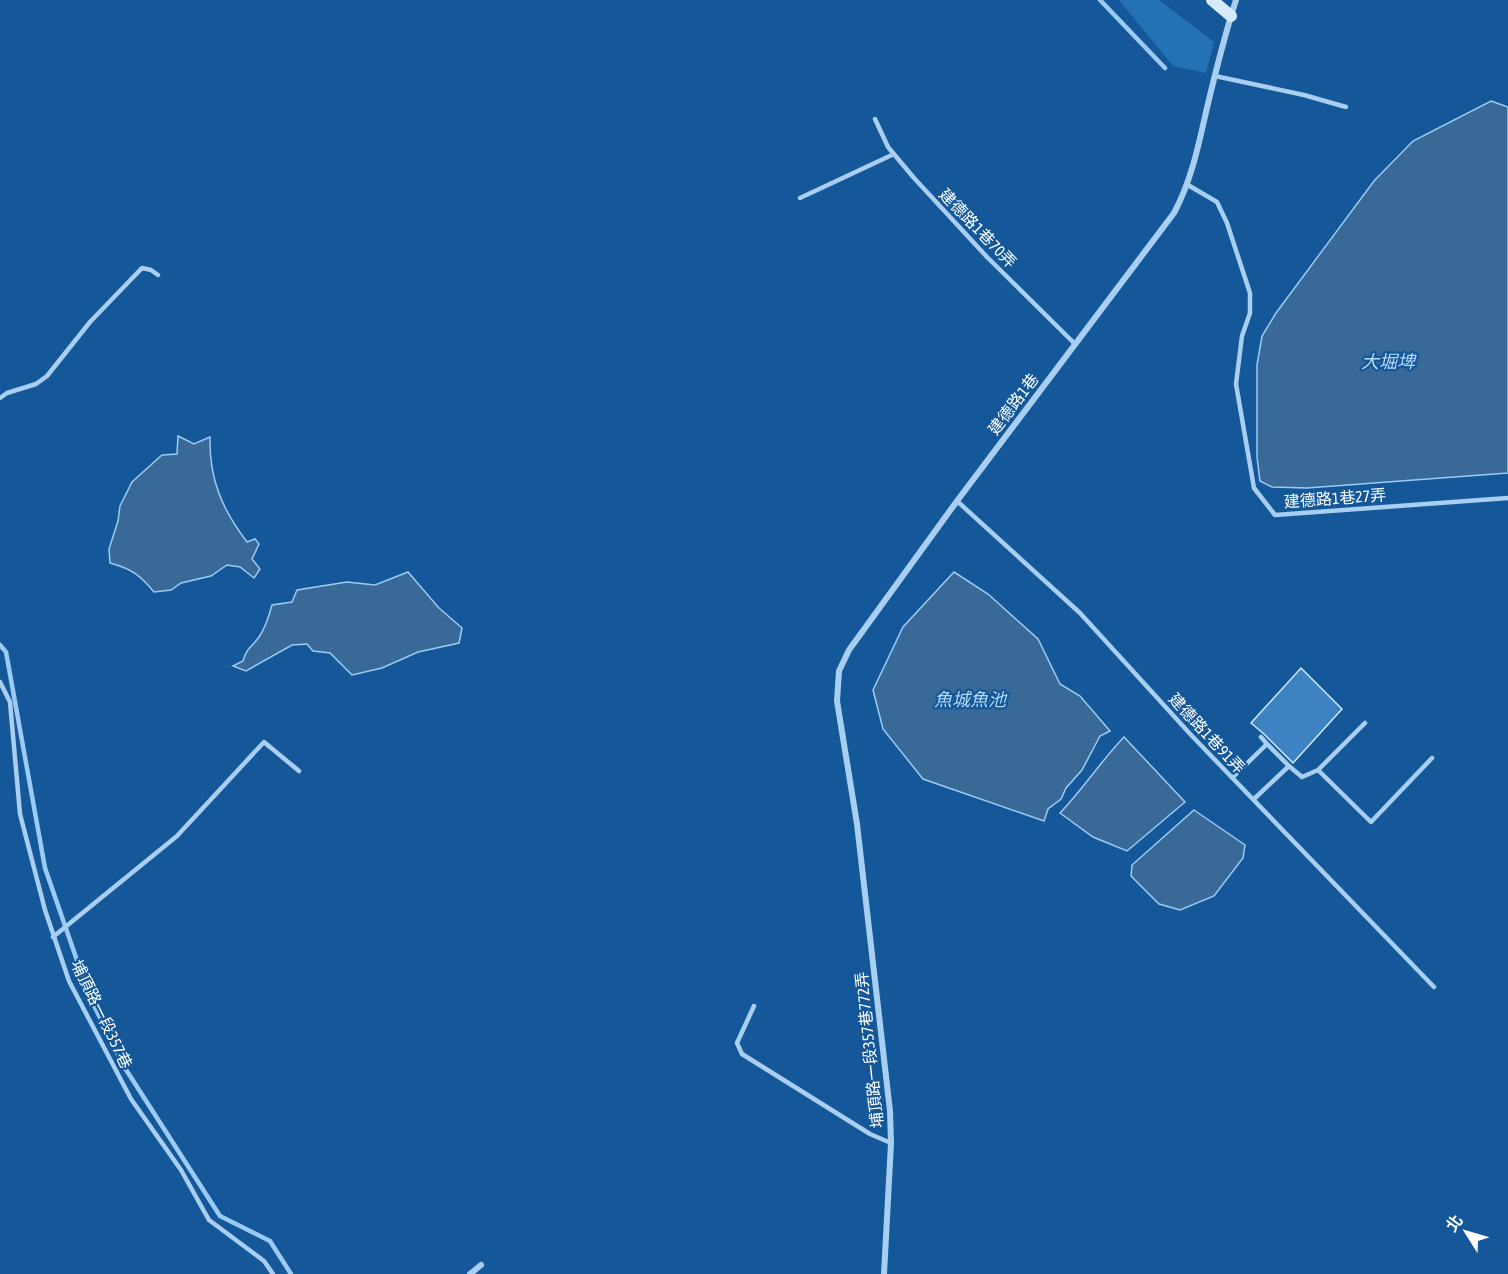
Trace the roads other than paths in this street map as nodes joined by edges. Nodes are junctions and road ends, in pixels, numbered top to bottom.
1 (1212, 0) edge
2 (1236, 0) edge
3 (1231, 16) junction
4 (1215, 76) junction
5 (1346, 107) dead end
6 (875, 119) dead end
7 (894, 154) junction
8 (1188, 185) junction
9 (801, 198) dead end
10 (158, 275) dead end
11 (1075, 344) junction
12 (0, 398) edge
13 (1508, 498) edge
14 (957, 501) junction
15 (0, 682) edge
16 (1365, 723) dead end
17 (1261, 737) dead end
18 (1267, 744) junction
19 (1432, 758) dead end
20 (1289, 766) junction
21 (1318, 770) junction
22 (299, 771) dead end
23 (1232, 778) junction
24 (1254, 799) junction
25 (857, 824) joint
26 (53, 937) junction
27 (1434, 987) dead end
28 (754, 1006) dead end
29 (891, 1143) junction
30 (482, 1265) dead end
31 (273, 1274) edge
32 (470, 1274) edge
33 (884, 1274) edge

1 - 3 street
2 - 3 street, 建德路1巷
3 - 4 street, 建德路1巷
4 - 5 lane
4 - 8 street, 建德路1巷
6 - 7 lane, 建德路1巷70弄
7 - 9 lane
7 - 11 lane, 建德路1巷70弄
8 - 11 street, 建德路1巷
8 - 13 lane, 建德路1巷27弄
10 - 12 lane
11 - 14 street, 建德路1巷
14 - 23 lane, 建德路1巷91弄
14 - 25 street, 建德路1巷
15 - 26 lane, 埔頂路一段357巷
16 - 21 lane
17 - 18 lane
18 - 20 lane
18 - 23 lane
19 - 21 lane
20 - 21 lane
20 - 24 lane
22 - 26 lane
23 - 24 lane, 建德路1巷91弄
24 - 27 lane, 建德路1巷91弄
25 - 29 street, 埔頂路一段357巷772弄
26 - 31 lane, 埔頂路一段357巷
28 - 29 lane
29 - 33 street, 埔頂路一段357巷772弄
30 - 32 street

